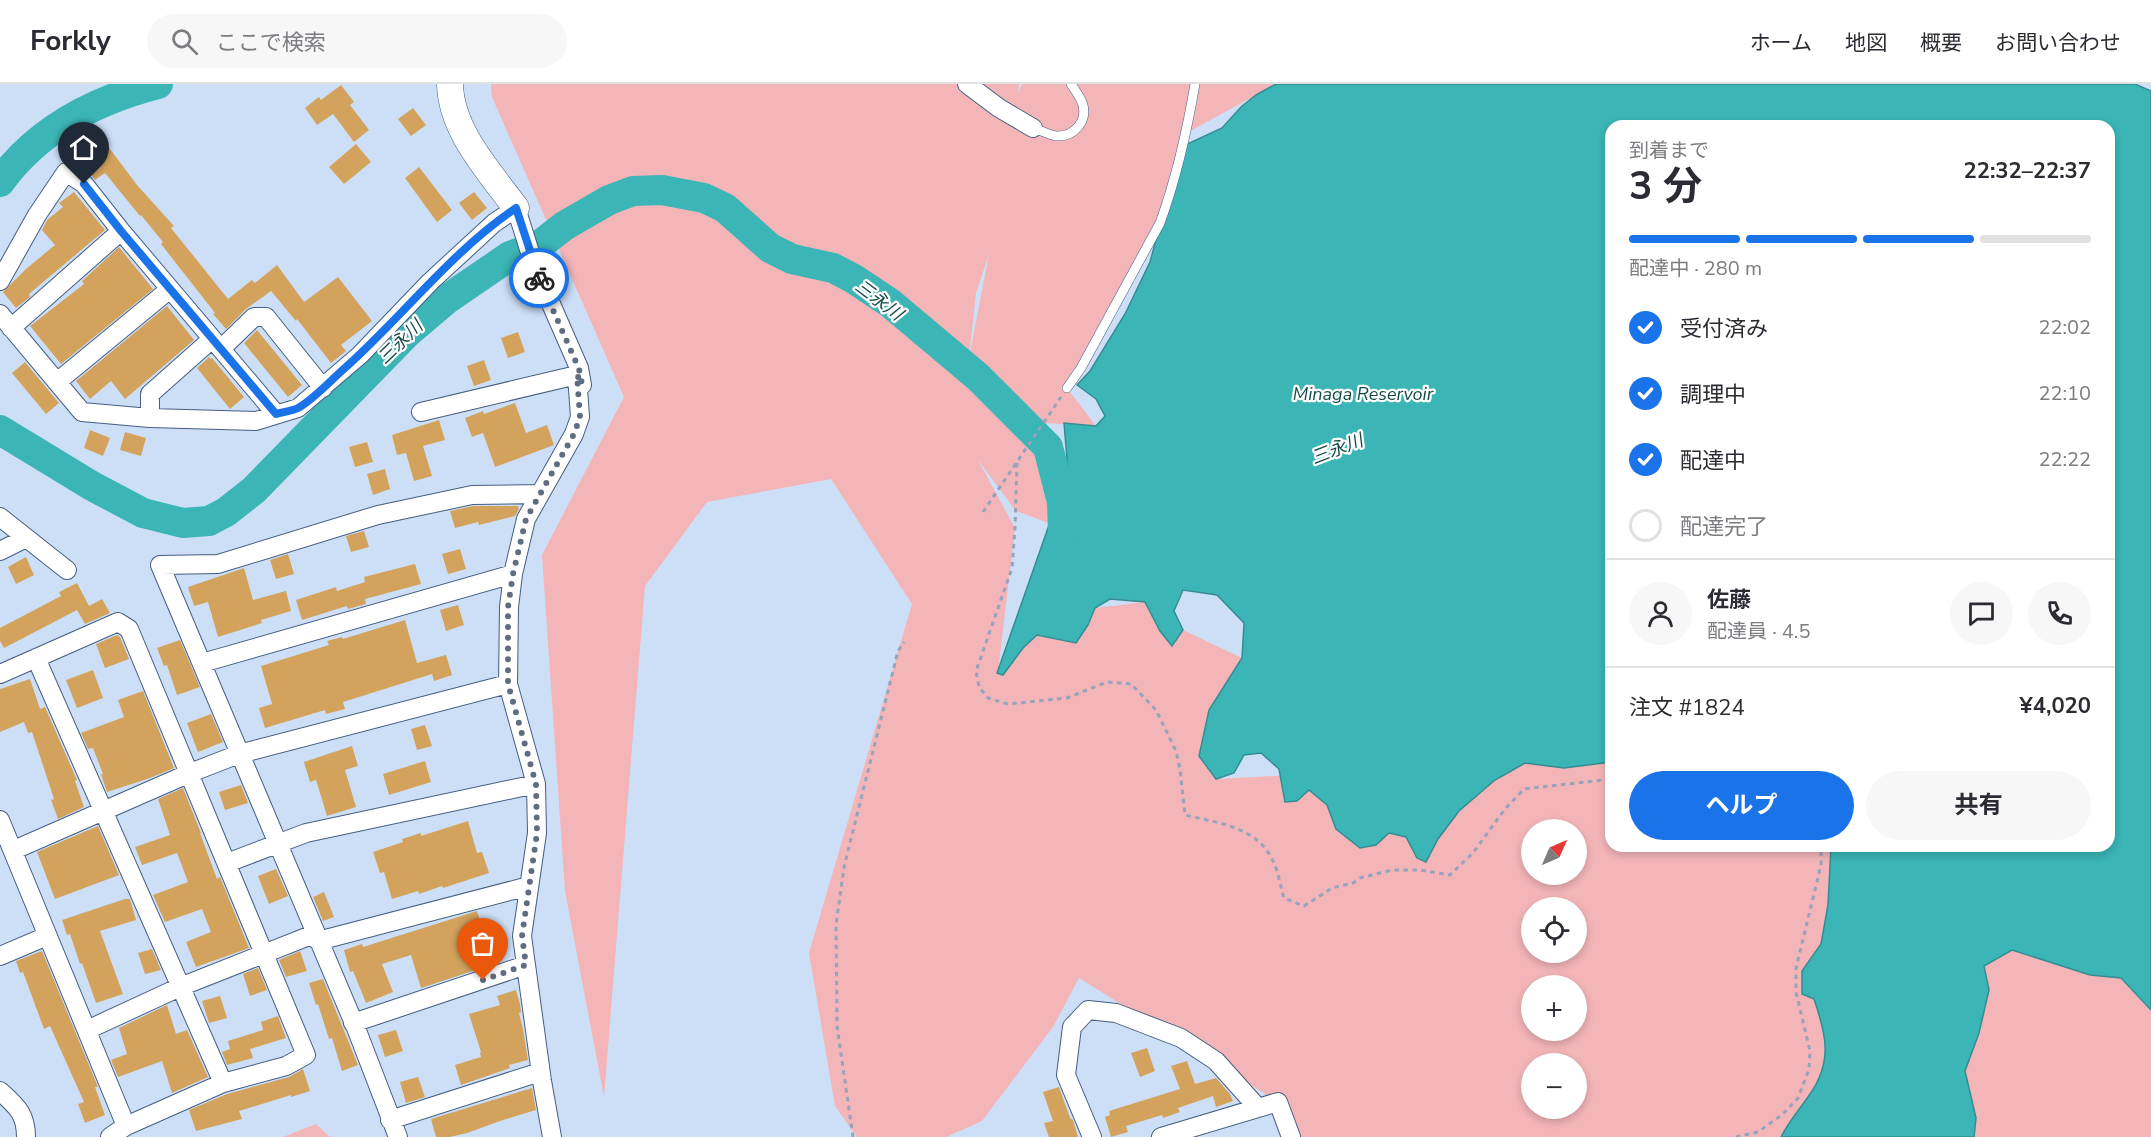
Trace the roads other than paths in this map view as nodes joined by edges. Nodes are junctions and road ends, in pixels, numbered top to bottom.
1 (450, 84) edge
2 (967, 84) edge
3 (1071, 84) edge
4 (1195, 84) edge
5 (1033, 128) joint
6 (516, 208) junction
7 (121, 231) junction
8 (0, 281) edge
9 (170, 289) junction
10 (6, 321) edge
11 (217, 344) junction
12 (577, 375) junction
13 (57, 382) junction
14 (323, 388) junction
15 (1067, 388) road end
16 (422, 412) dead end
17 (276, 414) junction
18 (150, 418) junction
19 (540, 494) junction
20 (0, 517) edge
21 (26, 537) junction
22 (0, 551) edge
23 (67, 570) dead end
24 (513, 574) junction
25 (36, 658) junction
26 (202, 663) junction
27 (0, 674) edge
28 (508, 684) junction
29 (239, 754) junction
30 (190, 773) junction
31 (536, 784) junction
32 (102, 811) junction
33 (0, 820) edge
34 (277, 844) junction
35 (14, 850) junction
36 (227, 863) junction
37 (529, 886) junction
38 (47, 936) junction
39 (316, 937) junction
40 (265, 954) junction
41 (0, 956) edge
42 (526, 965) junction
43 (180, 987) junction
44 (353, 1023) junction
45 (87, 1030) junction
46 (540, 1072) junction
47 (223, 1083) junction
48 (0, 1091) edge
49 (1258, 1108) junction
50 (390, 1120) junction
51 (126, 1126) junction
52 (27, 1137) edge
53 (110, 1137) edge
54 (398, 1137) edge
55 (552, 1137) edge
56 (1092, 1137) edge
57 (1161, 1137) edge
58 (1291, 1137) edge

1 - 6 street
2 - 5 street
3 - 5 lane
4 - 15 lane
6 - 12 street
6 - 14 street
7 - 8 street
7 - 9 street
7 - 10 street
9 - 11 street
9 - 13 street
10 - 13 street
11 - 14 street
11 - 17 street
11 - 18 street
12 - 16 street
12 - 19 street
13 - 18 street
14 - 17 street
17 - 18 street
19 - 24 street
19 - 26 street
20 - 21 street
21 - 22 street
21 - 23 street
24 - 26 street
24 - 28 street
25 - 27 street
25 - 30 street
25 - 32 street
26 - 29 street
28 - 29 street
28 - 31 street
29 - 30 street
29 - 34 street
30 - 32 street
30 - 36 street
31 - 34 street
31 - 37 street
32 - 35 street
32 - 43 street
33 - 35 street
34 - 36 street
34 - 39 street
35 - 38 street
36 - 40 street
37 - 39 street
37 - 42 street
38 - 41 street
38 - 45 street
39 - 40 street
39 - 44 street
40 - 43 street
40 - 47 street
42 - 44 street
42 - 46 street
43 - 45 street
43 - 47 street
44 - 50 street
45 - 51 street
46 - 50 street
46 - 55 street
47 - 51 street
48 - 52 street
49 - 56 street
49 - 57 street
49 - 58 street
50 - 54 street
51 - 53 street

